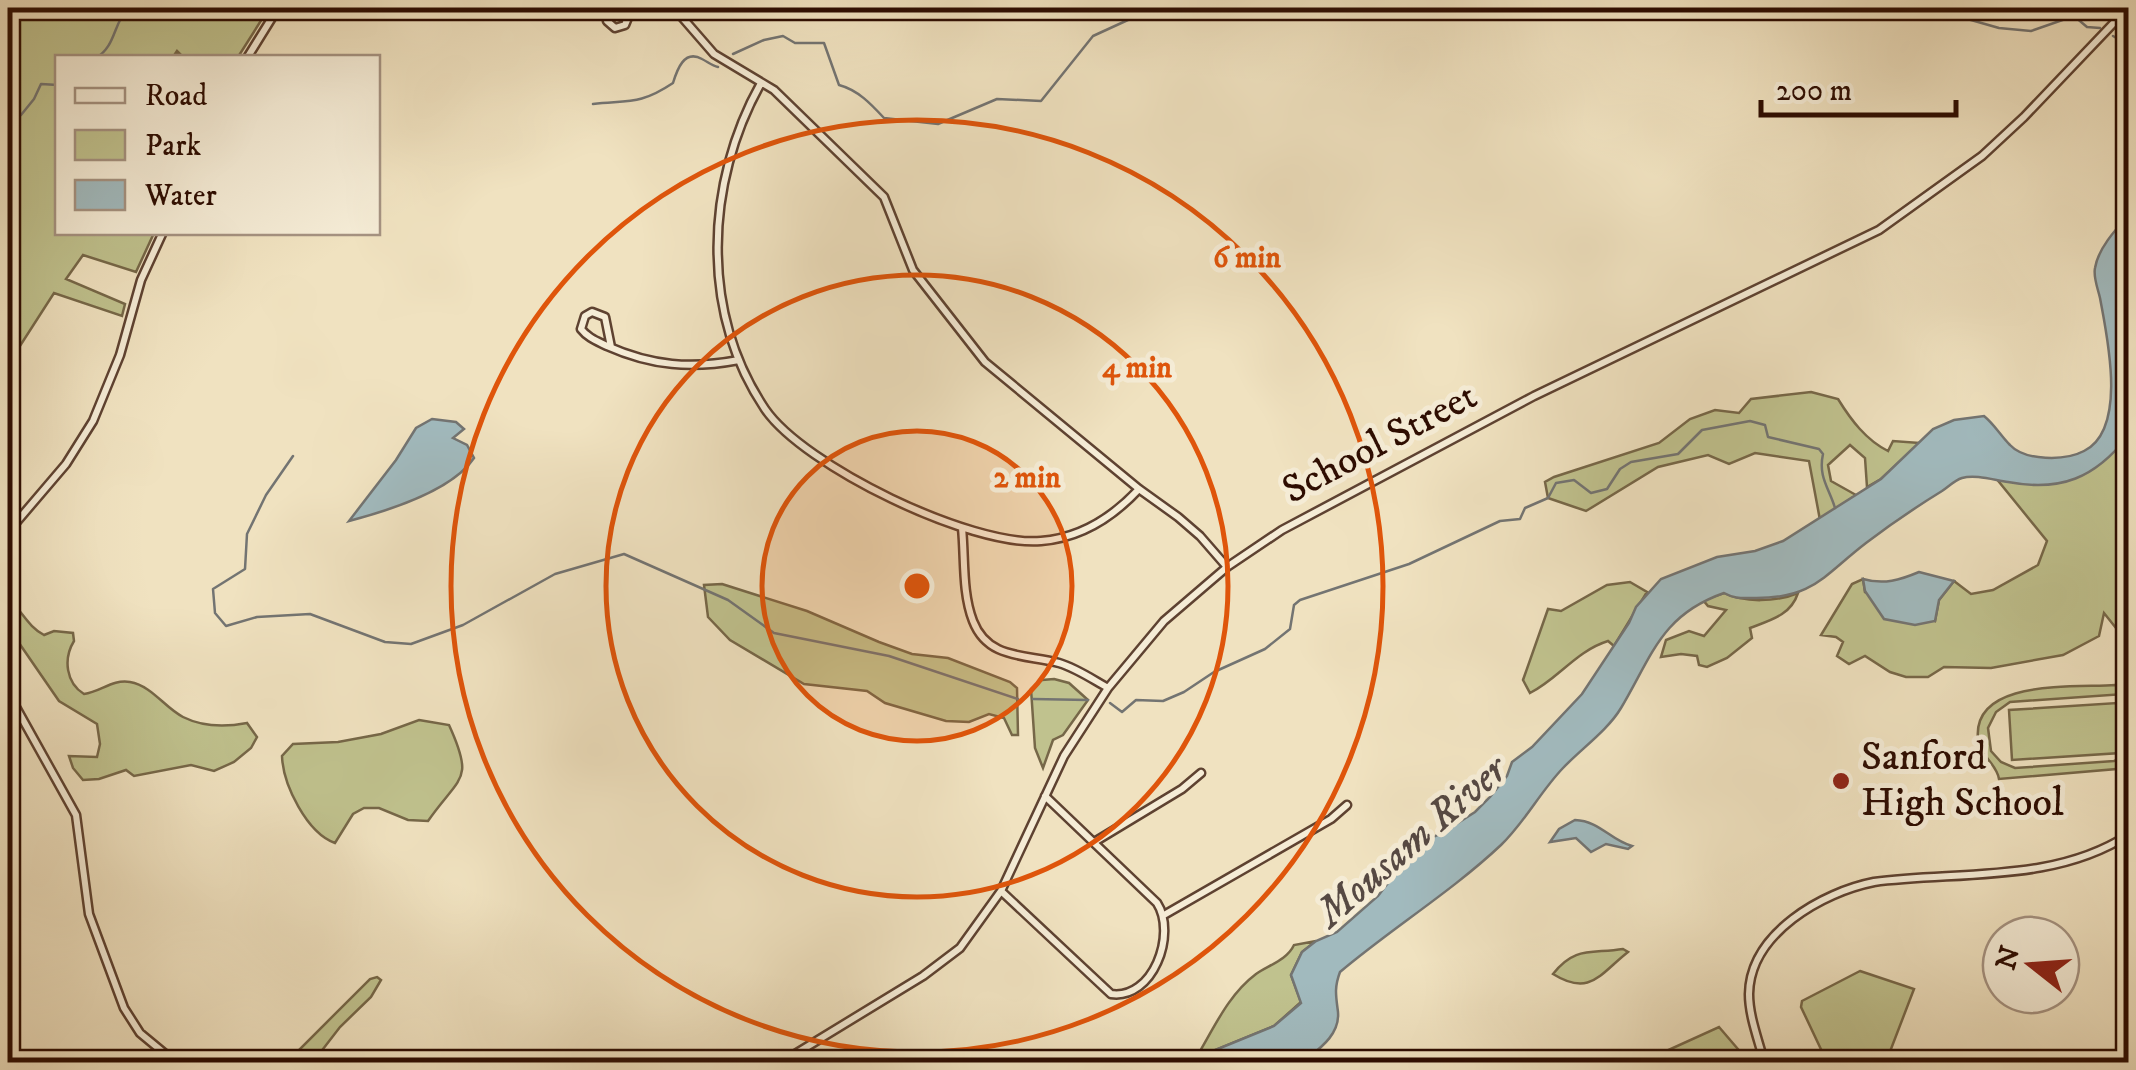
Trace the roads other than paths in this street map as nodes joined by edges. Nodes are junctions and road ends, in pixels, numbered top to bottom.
1 (278, 8) edge
2 (609, 8) edge
3 (632, 8) edge
4 (674, 8) edge
5 (2128, 8) edge
6 (249, 55) edge
7 (761, 83) junction
8 (162, 235) edge
9 (611, 348) junction
10 (738, 360) junction
11 (1139, 489) junction
12 (962, 528) junction
13 (8, 532) edge
14 (1226, 567) junction
15 (1108, 688) junction
16 (8, 692) edge
17 (1201, 772) dead end
18 (1045, 796) junction
19 (1347, 805) dead end
20 (2128, 835) edge
21 (1096, 841) junction
22 (1001, 891) junction
23 (1164, 915) junction
24 (175, 1062) edge
25 (782, 1062) edge
26 (1764, 1062) edge

1 - 6 street
2 - 3 street
4 - 7 street
5 - 14 street, School Street
7 - 10 street
7 - 11 street
8 - 13 street
9 - 9 street
9 - 10 street
10 - 12 street
11 - 12 street
11 - 14 street
12 - 15 street
14 - 15 street, School Street
15 - 18 street, School Street
16 - 24 street
17 - 21 street
18 - 21 street
18 - 22 street, School Street
19 - 23 street
20 - 26 street
21 - 23 street
22 - 23 street
22 - 25 street, School Street

